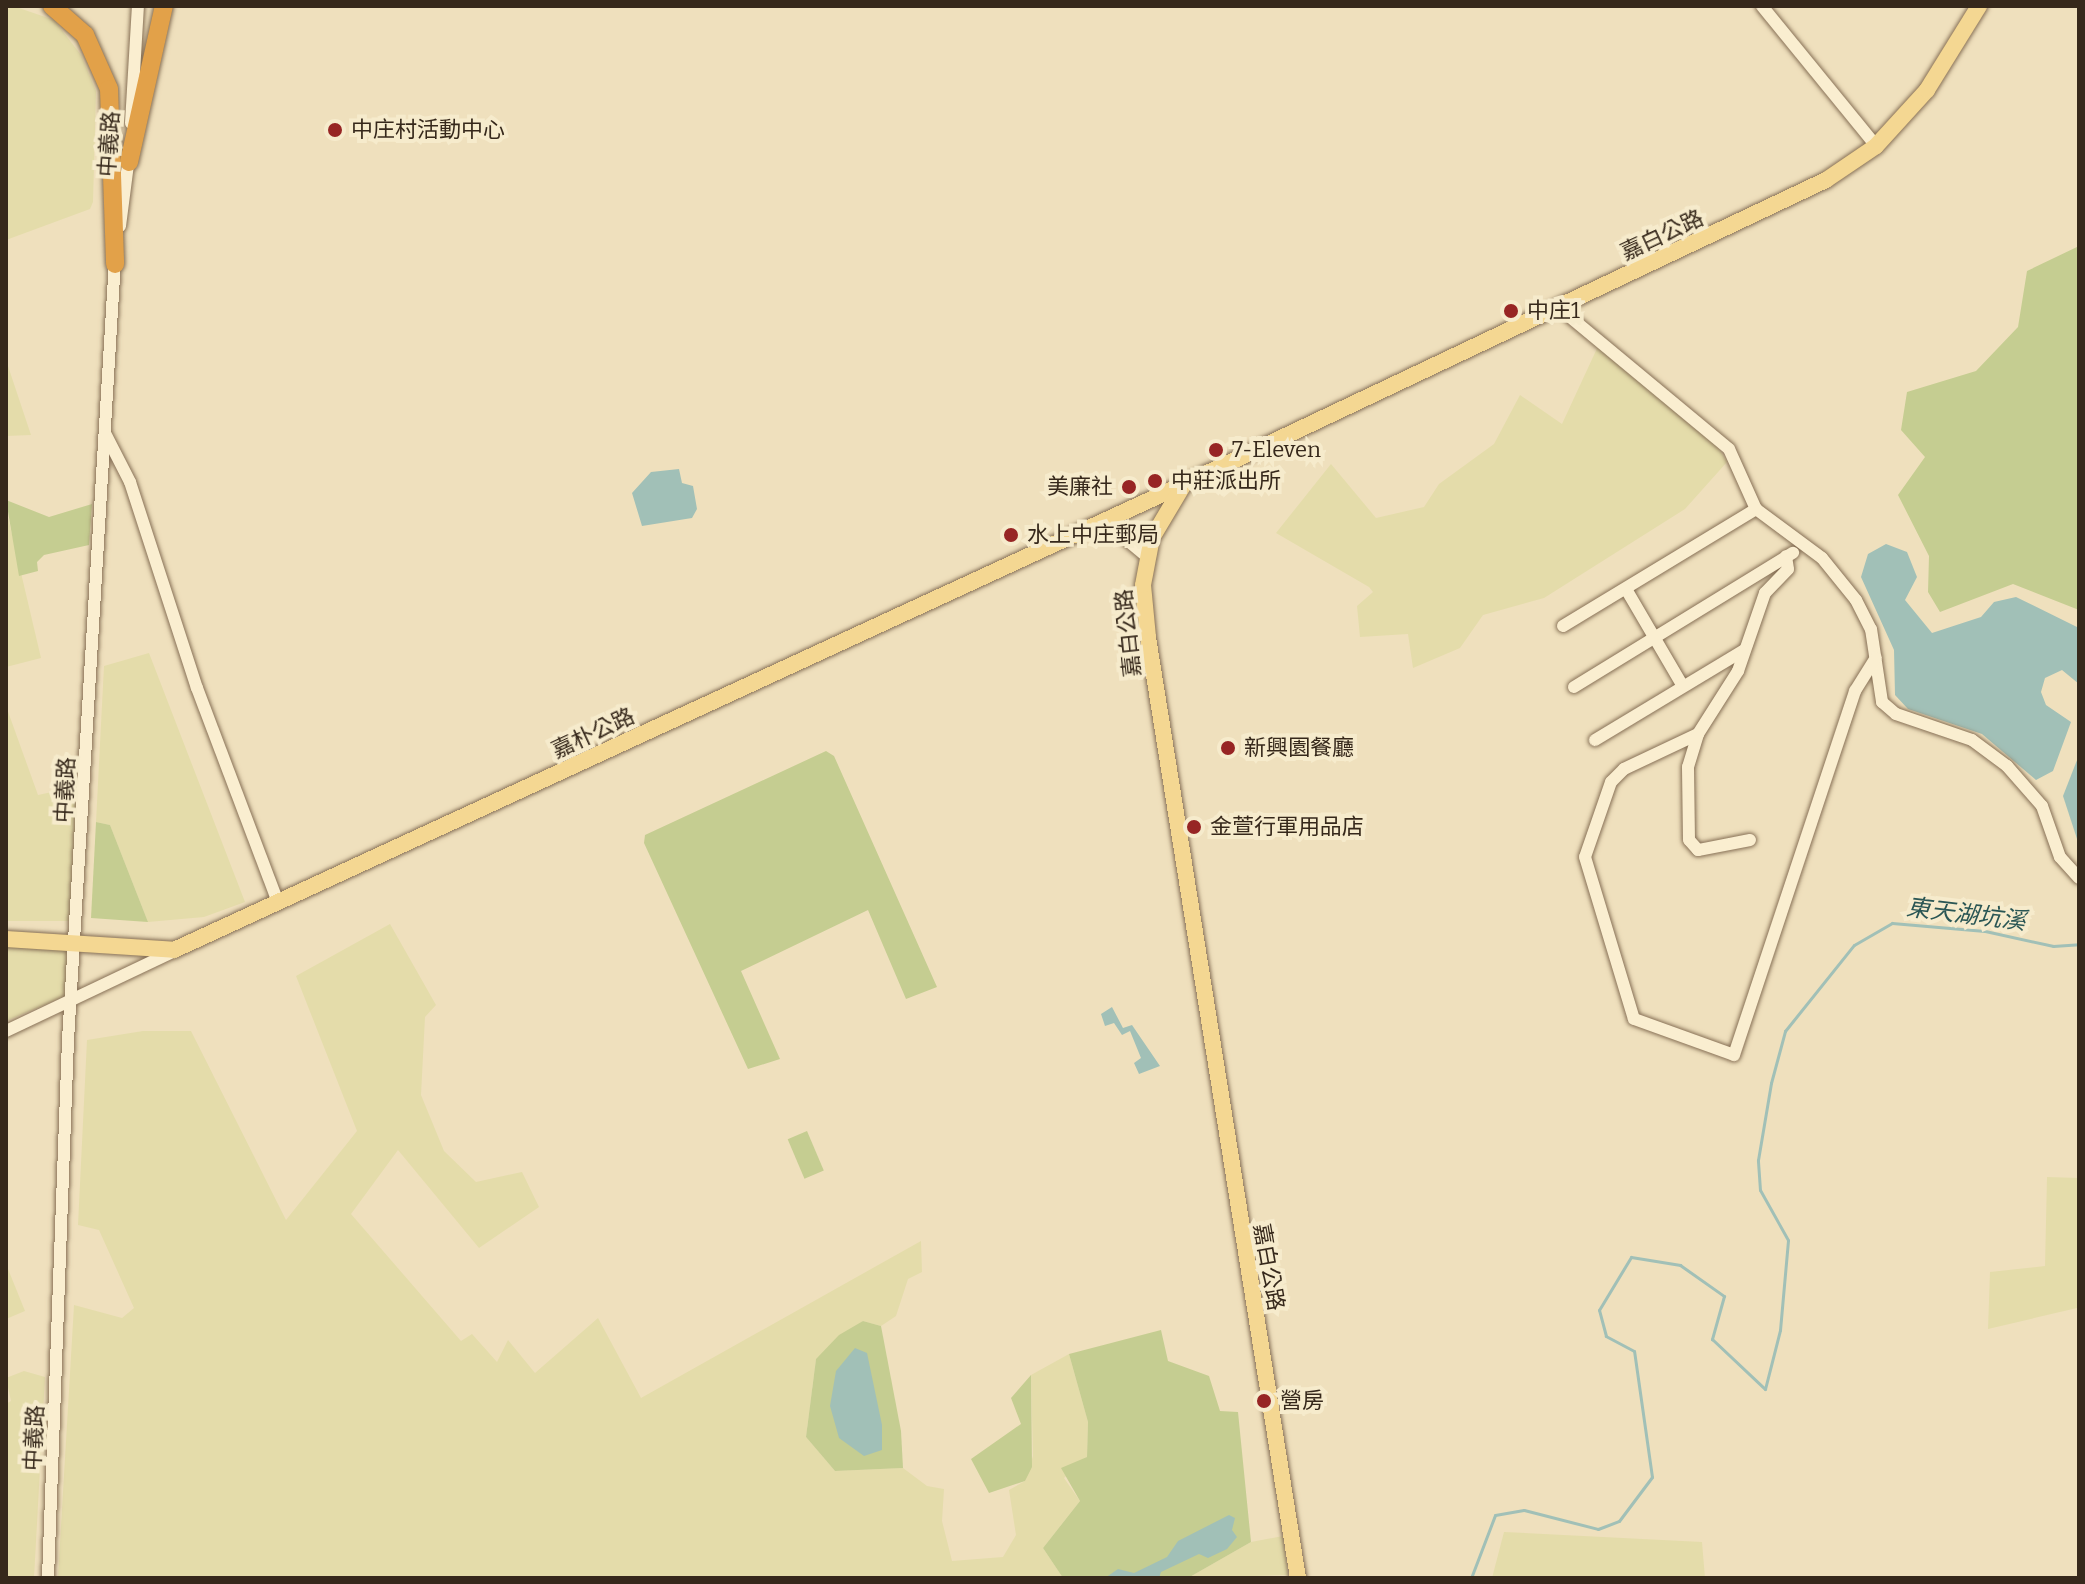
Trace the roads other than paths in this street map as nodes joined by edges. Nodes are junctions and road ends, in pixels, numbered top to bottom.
1 (52, 6) edge
2 (138, 6) edge
3 (164, 6) edge
4 (1762, 6) edge
5 (1979, 6) edge
6 (1876, 146) junction
7 (129, 162) junction
8 (115, 264) junction
9 (1558, 307) junction
10 (104, 432) junction
11 (1184, 484) junction
12 (1756, 509) junction
13 (1104, 521) junction
14 (1802, 548) junction
15 (1145, 555) junction
16 (1786, 556) junction
17 (1626, 589) junction
18 (1563, 626) dead end
19 (1654, 639) junction
20 (1744, 650) junction
21 (1876, 658) junction
22 (1682, 685) junction
23 (1574, 687) dead end
24 (1698, 734) junction
25 (1595, 740) dead end
26 (1750, 840) dead end
27 (2079, 878) edge
28 (277, 900) junction
29 (6, 939) edge
30 (76, 944) junction
31 (174, 950) junction
32 (71, 998) junction
33 (6, 1031) edge
34 (48, 1578) edge
35 (1298, 1578) edge

1 - 8 highway
2 - 7 street, 中義路
3 - 7 highway
4 - 6 street
5 - 6 main road, 嘉白公路
6 - 9 main road, 嘉白公路
7 - 8 street, 中義路
8 - 10 street, 中義路
9 - 11 main road, 嘉白公路
9 - 12 street
10 - 28 street
10 - 30 street, 中義路
11 - 13 main road, 嘉朴公路
11 - 15 main road
12 - 14 street
12 - 17 street
13 - 15 street
13 - 28 main road, 嘉朴公路
14 - 16 street
14 - 21 street
15 - 35 main road, 嘉白公路
16 - 19 street
16 - 20 street
17 - 18 street
17 - 19 street
19 - 22 street
19 - 23 street
20 - 22 street
20 - 24 street
21 - 24 street
21 - 27 street
22 - 25 street
24 - 26 street
28 - 31 main road, 嘉朴公路
29 - 30 main road, 嘉朴公路
30 - 31 main road, 嘉朴公路
30 - 32 street, 中義路
31 - 32 street
32 - 33 street
32 - 34 street, 中義路

